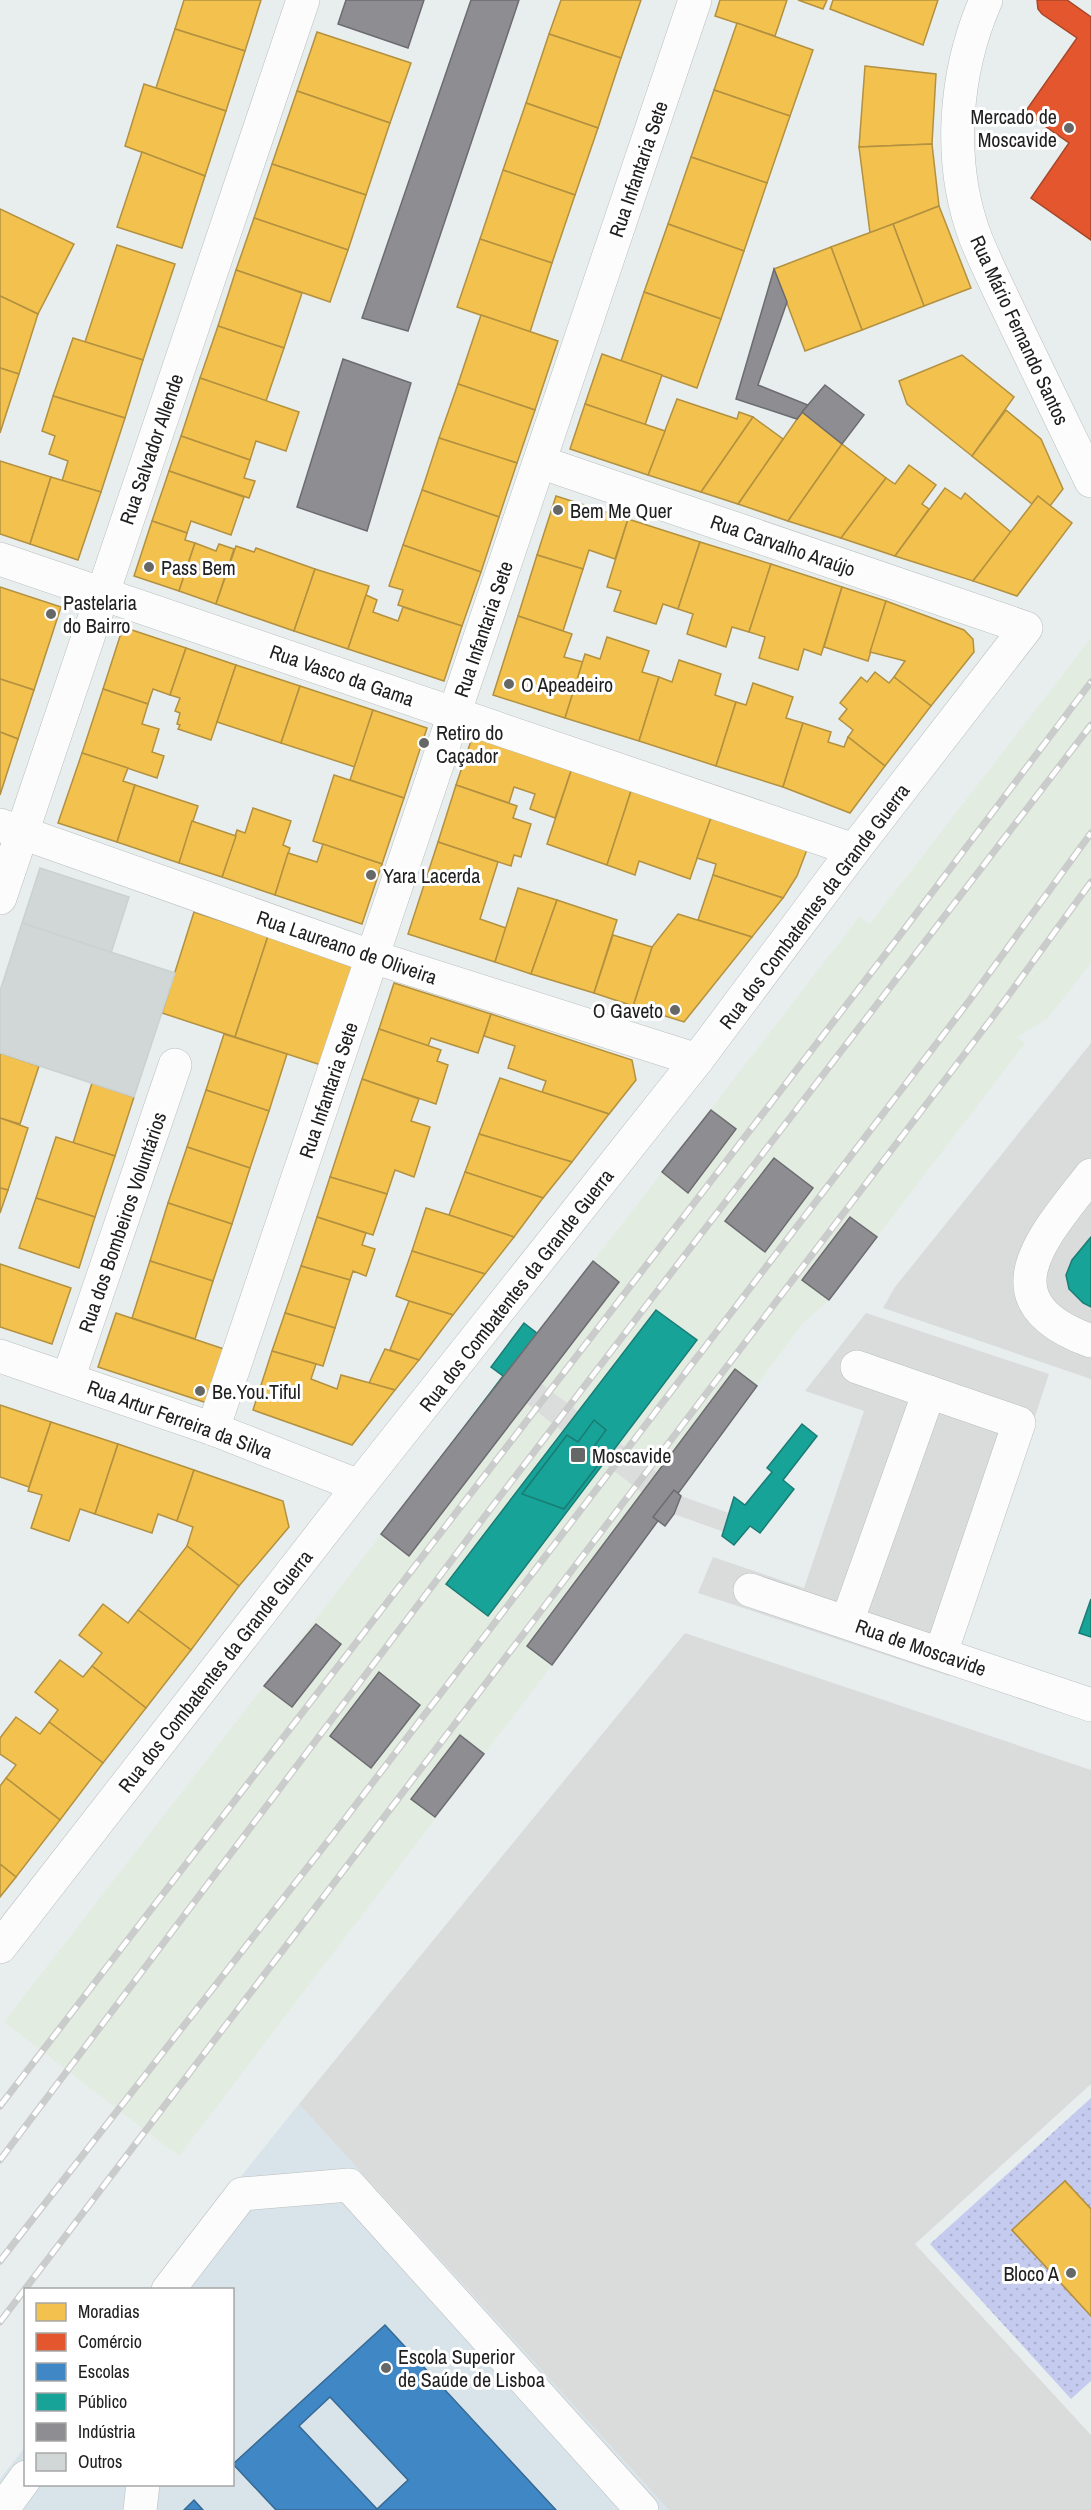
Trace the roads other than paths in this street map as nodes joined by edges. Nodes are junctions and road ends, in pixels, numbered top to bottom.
1 (303, 0) edge
2 (695, 0) edge
3 (986, 0) edge
4 (540, 462) junction
5 (1091, 481) edge
6 (0, 559) edge
7 (102, 594) junction
8 (1026, 628) joint
9 (455, 714) junction
10 (11, 829) edge
11 (854, 850) junction
12 (0, 898) edge
13 (373, 957) junction
14 (697, 1060) junction
15 (175, 1065) dead end
16 (1091, 1175) edge
17 (1086, 1338) edge
18 (0, 1356) edge
19 (857, 1367) dead end
20 (68, 1380) junction
21 (929, 1392) junction
22 (213, 1429) junction
23 (359, 1486) junction
24 (750, 1590) dead end
25 (847, 1622) junction
26 (940, 1653) junction
27 (1091, 1705) edge
28 (0, 1947) edge
29 (169, 2288) edge
30 (24, 2480) edge
31 (143, 2486) edge
32 (2, 2510) edge
33 (140, 2510) edge
34 (642, 2510) edge

1 - 7 street, Rua Salvador Allende
2 - 4 street, Rua Infantaria Sete
3 - 5 street, Rua Mário Fernando Santos
4 - 8 street, Rua Carvalho Araújo
4 - 9 street, Rua Infantaria Sete
6 - 7 street, Rua Vasco da Gama
7 - 9 street, Rua Vasco da Gama
7 - 10 street, Rua Salvador Allende
8 - 11 street, Rua dos Combatentes da Grande Guerra
9 - 11 street, Rua Vasco da Gama
9 - 13 street, Rua Infantaria Sete
10 - 12 street, Rua Salvador Allende
10 - 13 street, Rua Laureano de Oliveira
11 - 14 street, Rua dos Combatentes da Grande Guerra
13 - 14 street, Rua Laureano de Oliveira
13 - 22 street, Rua Infantaria Sete
14 - 23 street, Rua dos Combatentes da Grande Guerra
15 - 20 street, Rua dos Bombeiros Voluntários
16 - 17 street
18 - 20 street, Rua Artur Ferreira da Silva
19 - 21 street
20 - 22 street, Rua Artur Ferreira da Silva
21 - 25 street
21 - 26 street
22 - 23 street, Rua Artur Ferreira da Silva
23 - 28 street, Rua dos Combatentes da Grande Guerra
24 - 25 street, Rua de Moscavide
25 - 26 street, Rua de Moscavide
26 - 27 street, Rua de Moscavide
29 - 34 street
30 - 32 street
31 - 33 street

